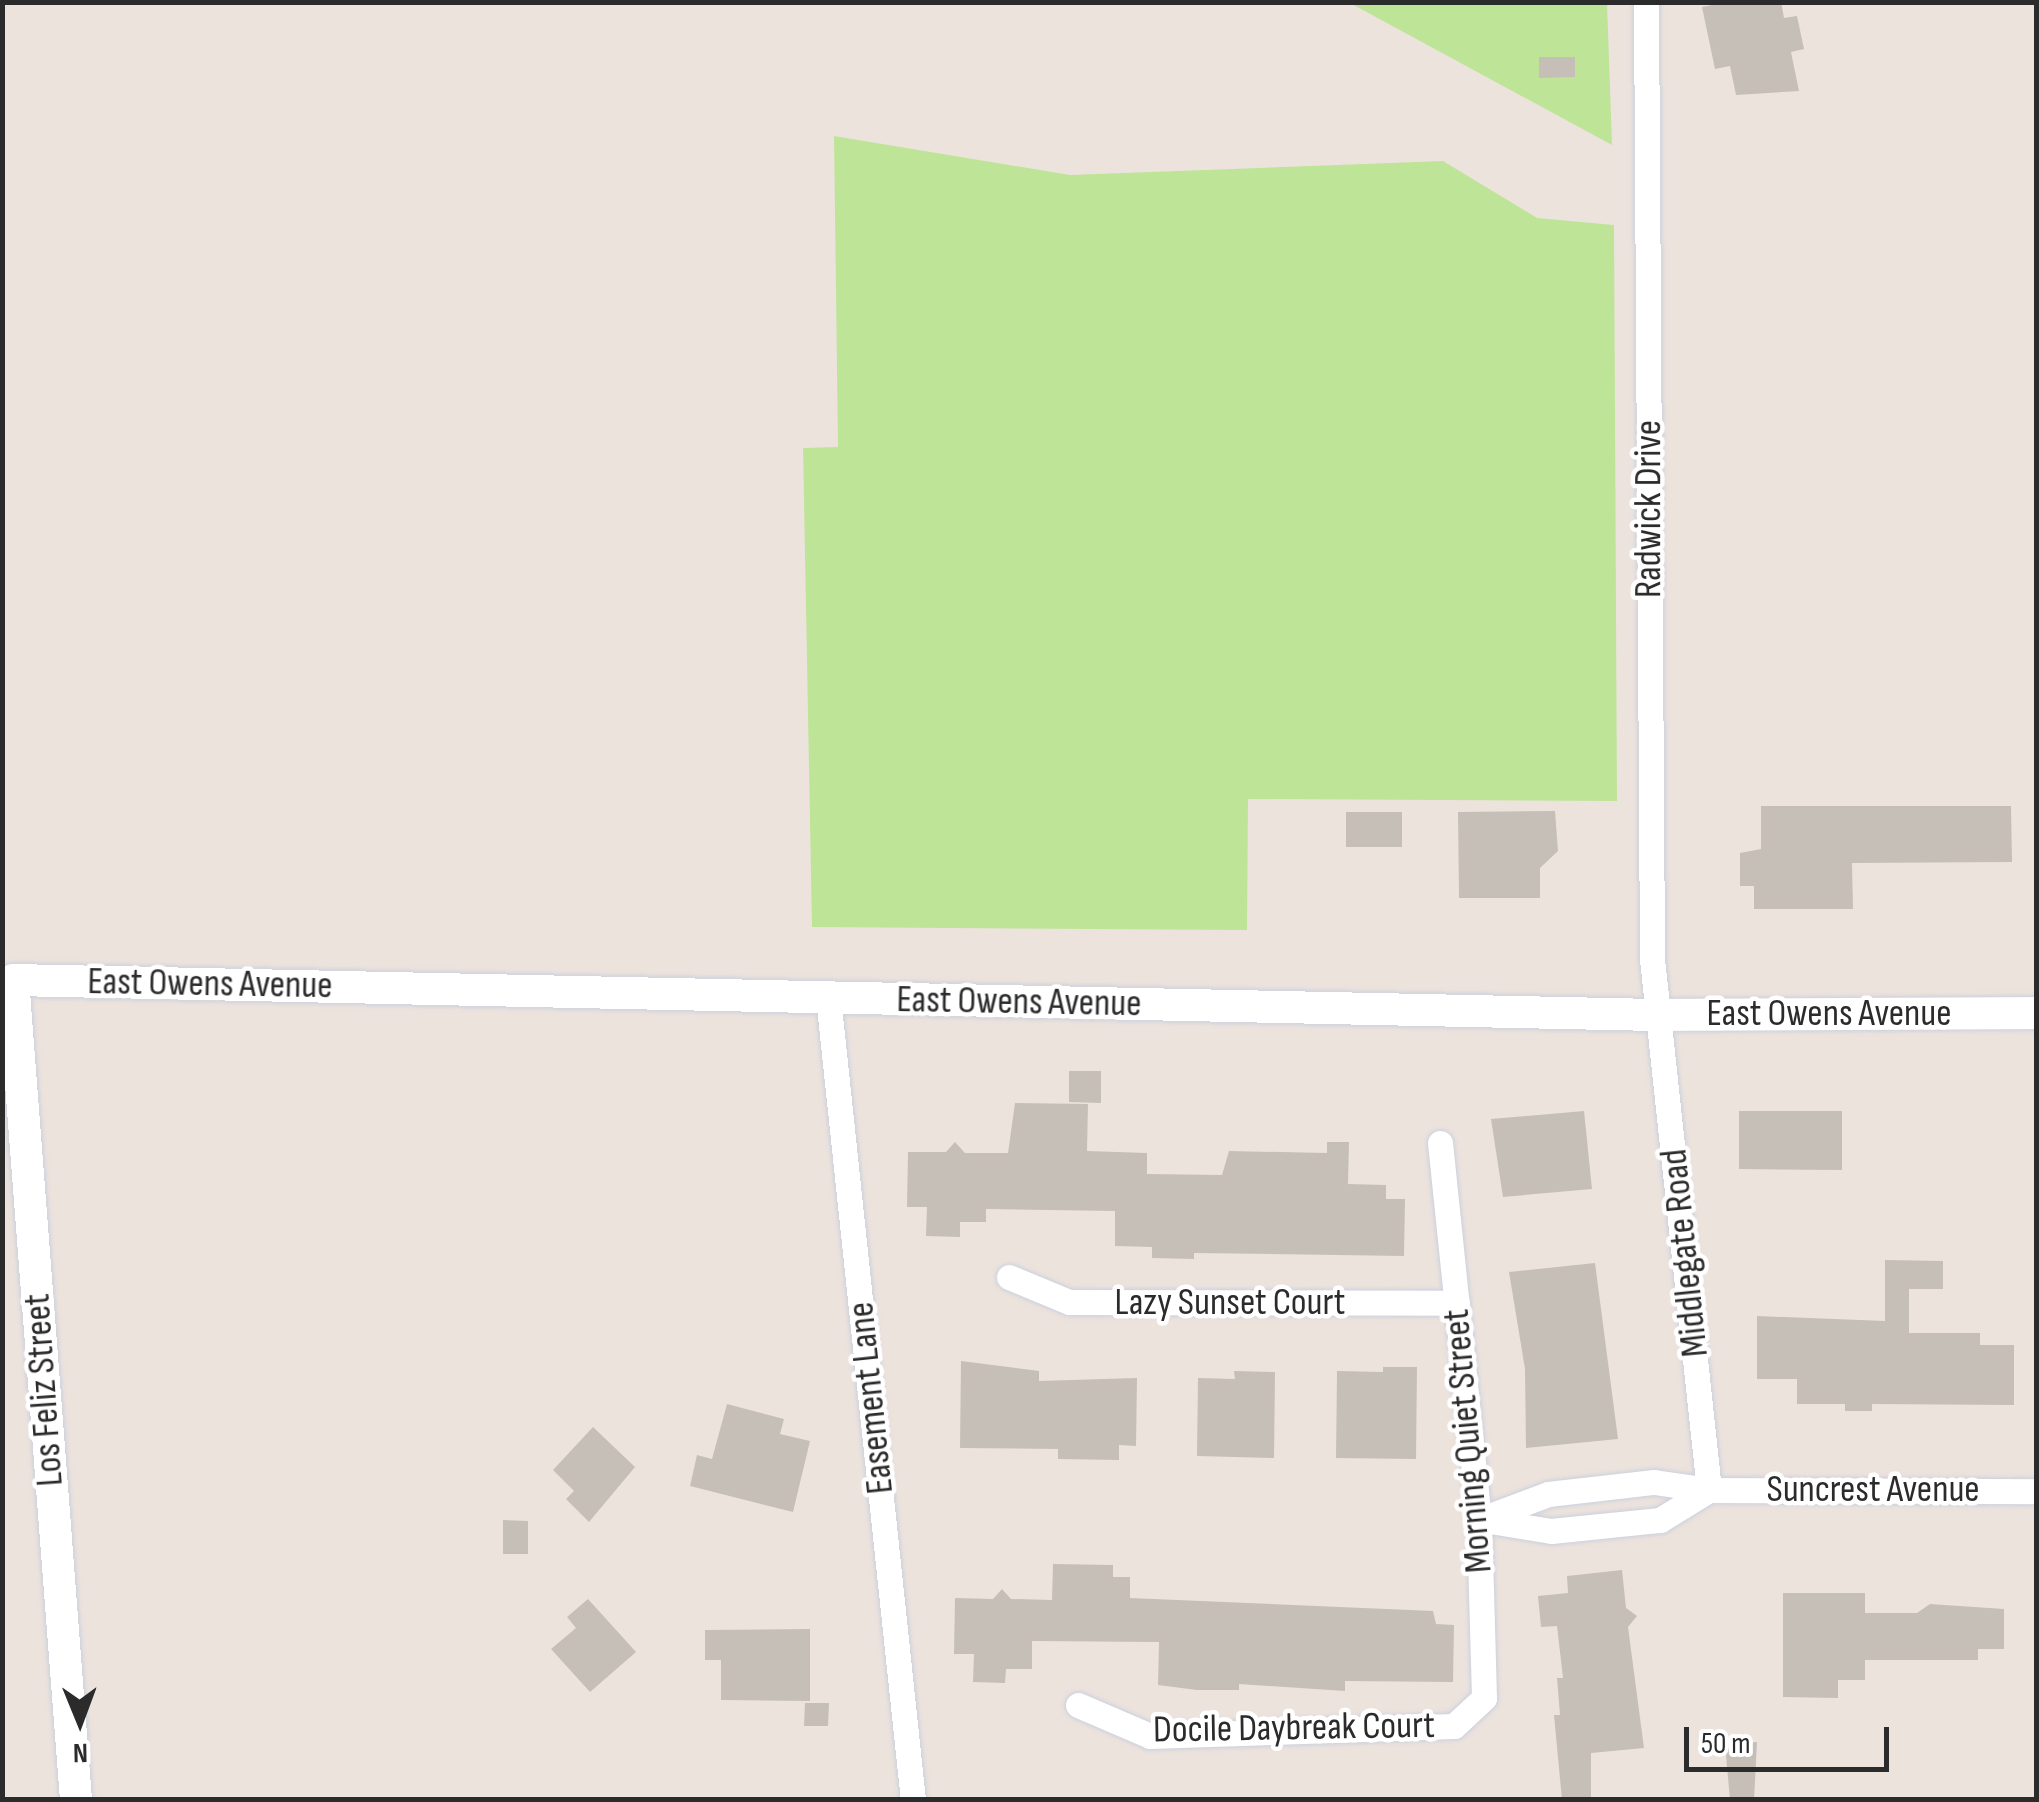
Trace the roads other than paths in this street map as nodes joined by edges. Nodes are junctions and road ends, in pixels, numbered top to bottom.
1 (1646, 2) edge
2 (8, 980) edge
3 (828, 998) junction
4 (2036, 1013) edge
5 (1662, 1016) junction
6 (1440, 1143) dead end
7 (1010, 1277) dead end
8 (1457, 1303) junction
9 (1709, 1490) junction
10 (2036, 1491) edge
11 (1479, 1520) junction
12 (1078, 1706) dead end
13 (1454, 1726) joint
14 (76, 1800) edge
15 (913, 1800) edge

1 - 5 street, Radwick Drive
2 - 3 street, East Owens Avenue
2 - 14 street, Los Feliz Street
3 - 5 street, East Owens Avenue
3 - 15 street, Easement Lane
4 - 5 street, East Owens Avenue
5 - 9 street, Middlegate Road
6 - 8 street, Morning Quiet Street
7 - 8 street, Lazy Sunset Court
8 - 11 street, Morning Quiet Street
9 - 10 street, Suncrest Avenue
9 - 11 street, Suncrest Avenue
9 - 11 street
11 - 13 street, Morning Quiet Street
12 - 13 street, Docile Daybreak Court

